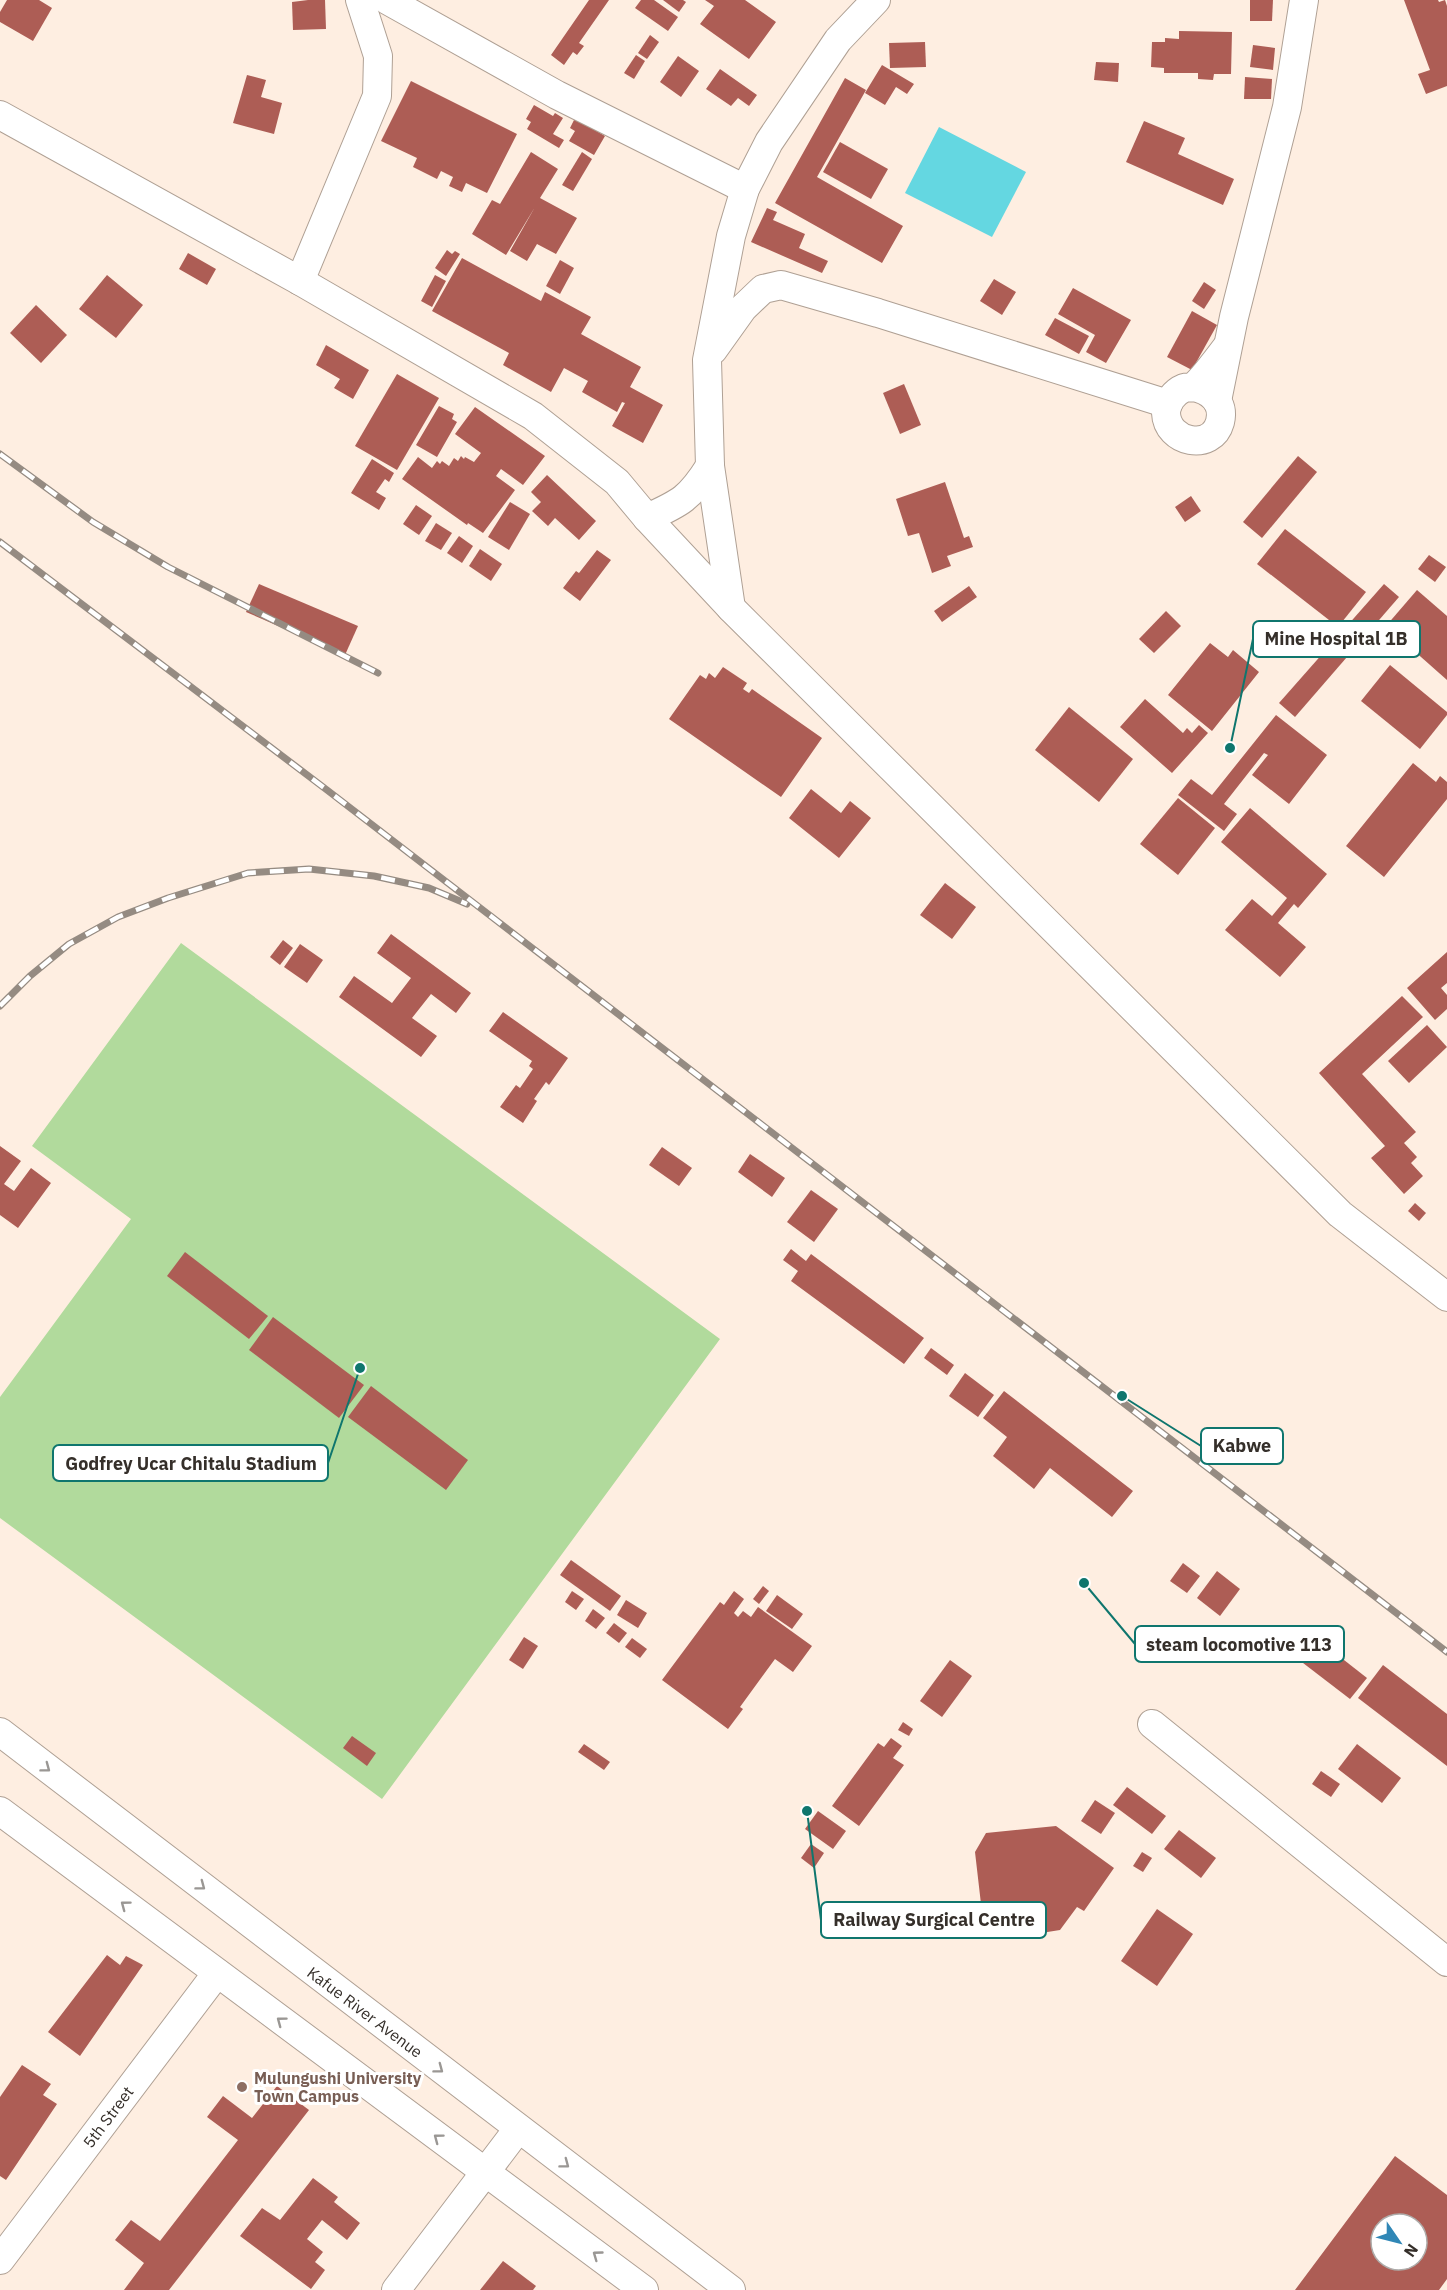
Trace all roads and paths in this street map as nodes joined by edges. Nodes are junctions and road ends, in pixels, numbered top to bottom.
1 (360, 0) edge
2 (387, 0) edge
3 (876, 0) edge
4 (1304, 0) edge
5 (0, 115) edge
6 (745, 189) junction
7 (300, 281) junction
8 (1228, 346) junction
9 (706, 360) junction
10 (1193, 387) junction
11 (1217, 401) junction
12 (1168, 404) junction
13 (710, 466) junction
14 (647, 518) junction
15 (731, 608) junction
16 (1447, 1297) edge
17 (1152, 1724) dead end
18 (0, 1732) edge
19 (0, 1811) edge
20 (1447, 1962) edge
21 (217, 1973) junction
22 (518, 2129) junction
23 (485, 2173) junction
24 (0, 2260) edge
25 (396, 2290) edge
26 (644, 2290) edge
27 (731, 2290) edge

1 - 7 street
2 - 6 street
3 - 6 street
4 - 8 street
5 - 7 street
6 - 9 street
7 - 14 street
8 - 10 street
8 - 11 street
9 - 12 street
9 - 13 street
10 - 11 street
10 - 12 street
11 - 12 street
13 - 14 street
13 - 15 street
14 - 15 street
15 - 16 street
17 - 20 street
18 -> 22 street, Kafue River Avenue
21 -> 19 street
23 -> 21 street
21 - 24 street, 5th Street
22 - 23 street
22 -> 27 street, Kafue River Avenue
23 - 25 street
26 -> 23 street

